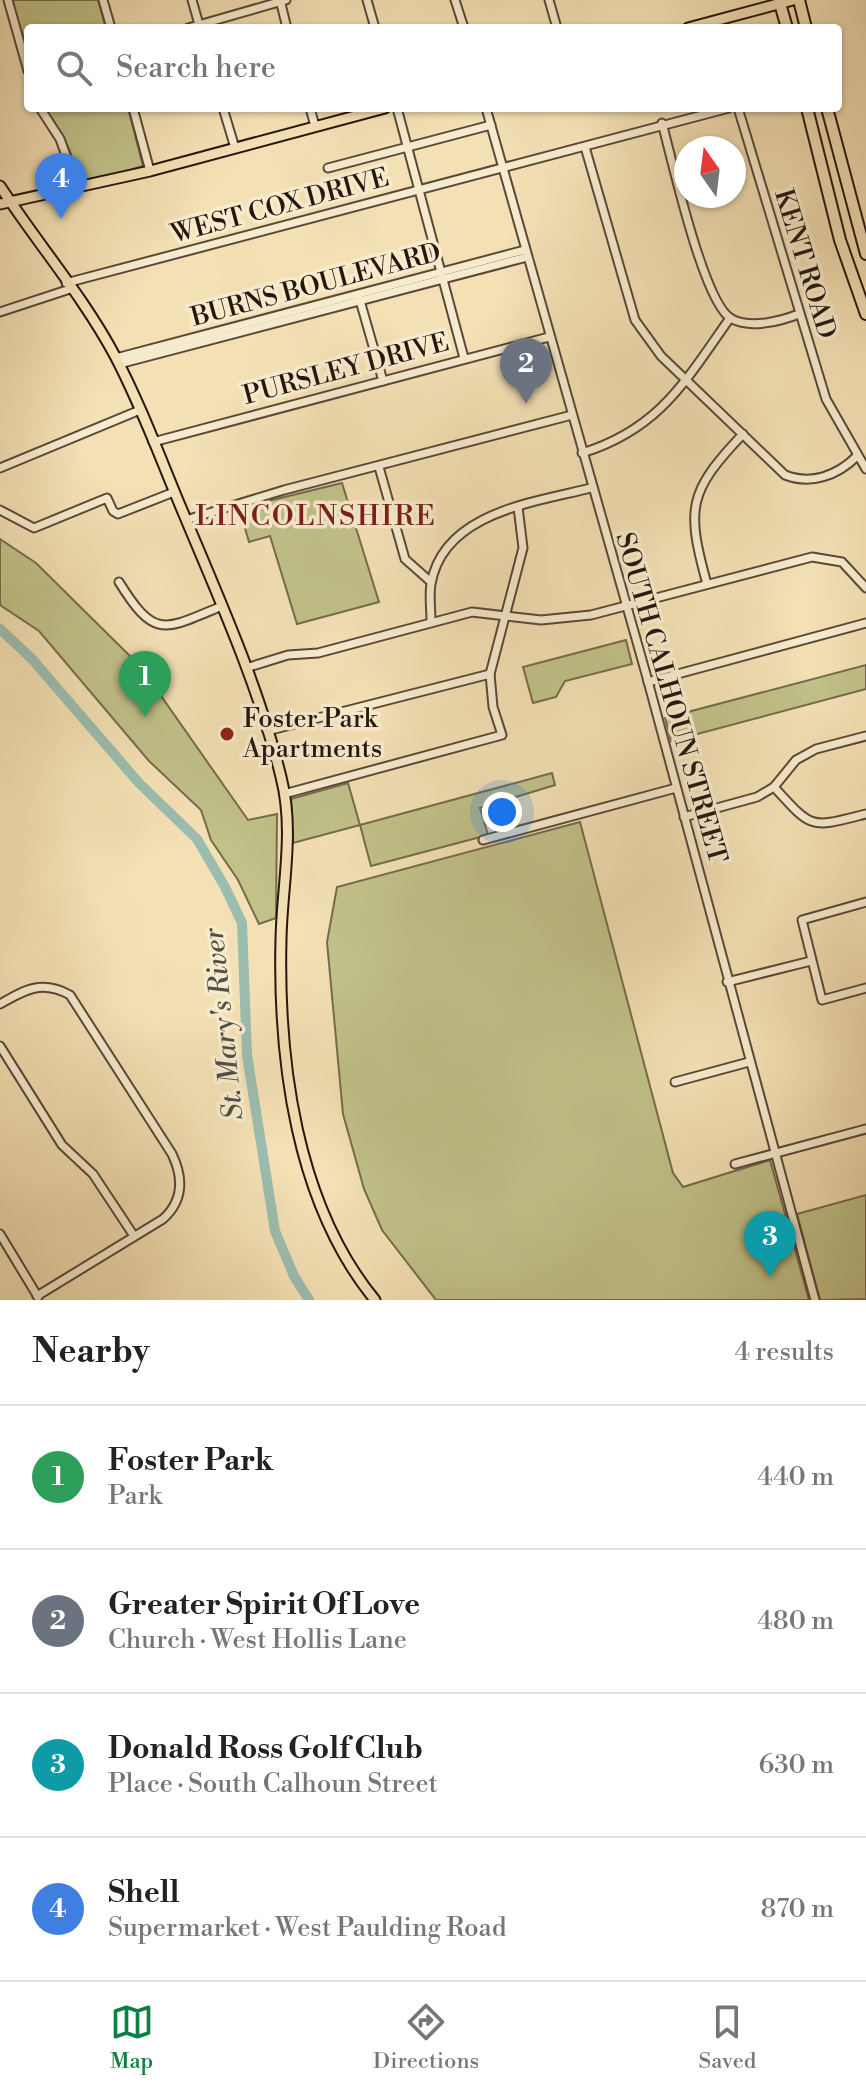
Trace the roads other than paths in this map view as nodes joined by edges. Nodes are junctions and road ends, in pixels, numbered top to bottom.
1 (8, 0) edge
2 (103, 0) edge
3 (192, 0) edge
4 (367, 0) edge
5 (455, 0) edge
6 (549, 0) edge
7 (796, 0) edge
8 (282, 1) edge
9 (779, 2) edge
10 (110, 24) edge
11 (199, 24) edge
12 (207, 24) edge
13 (286, 24) edge
14 (374, 24) edge
15 (463, 24) edge
16 (556, 24) edge
17 (702, 24) edge
18 (786, 24) edge
19 (805, 24) edge
20 (24, 57) edge
21 (43, 112) edge
22 (134, 112) edge
23 (224, 112) edge
24 (311, 112) edge
25 (369, 112) edge
26 (398, 112) edge
27 (487, 112) edge
28 (711, 112) edge
29 (739, 112) edge
30 (808, 112) edge
31 (828, 112) edge
32 (662, 123) junction
33 (491, 125) junction
34 (315, 126) junction
35 (408, 147) junction
36 (585, 147) junction
37 (235, 148) junction
38 (328, 168) dead end
39 (503, 168) junction
40 (150, 171) junction
41 (0, 186) edge
42 (78, 189) junction
43 (419, 189) junction
44 (11, 204) junction
45 (0, 206) edge
46 (526, 254) junction
47 (866, 254) edge
48 (442, 277) junction
49 (68, 286) junction
50 (360, 298) junction
51 (0, 312) edge
52 (799, 314) junction
53 (866, 314) edge
54 (730, 318) junction
55 (549, 337) junction
56 (464, 358) junction
57 (117, 361) junction
58 (687, 380) junction
59 (383, 381) junction
60 (140, 410) junction
61 (572, 415) junction
62 (743, 434) junction
63 (153, 442) junction
64 (582, 453) junction
65 (857, 456) junction
66 (379, 467) junction
67 (0, 468) edge
68 (866, 469) edge
69 (591, 488) junction
70 (174, 492) junction
71 (518, 507) junction
72 (0, 510) edge
73 (186, 520) junction
74 (119, 582) dead end
75 (431, 582) junction
76 (707, 584) junction
77 (866, 588) edge
78 (625, 605) junction
79 (222, 606) junction
80 (504, 614) junction
81 (431, 621) junction
82 (866, 623) edge
83 (246, 668) junction
84 (490, 674) junction
85 (648, 682) junction
86 (267, 731) junction
87 (866, 736) edge
88 (774, 787) junction
89 (676, 788) junction
90 (284, 794) junction
91 (866, 814) edge
92 (684, 817) junction
93 (483, 840) dead end
94 (866, 902) edge
95 (811, 961) junction
96 (727, 982) junction
97 (866, 988) edge
98 (0, 1004) edge
99 (0, 1046) edge
100 (749, 1062) junction
101 (675, 1082) dead end
102 (866, 1129) edge
103 (775, 1154) junction
104 (735, 1164) dead end
105 (0, 1234) edge
106 (134, 1236) junction
107 (39, 1298) edge
108 (375, 1300) edge
109 (815, 1300) edge

1 - 20 street
2 - 10 street
3 - 11 street
4 - 14 street
5 - 15 street
6 - 16 street
7 - 9 main road
7 - 19 highway
8 - 12 street
8 - 13 street
9 - 17 main road
9 - 18 highway
21 - 42 street
22 - 40 street
23 - 37 street
24 - 34 street
25 - 34 main road
26 - 35 street
27 - 33 street, SOUTH CALHOUN STREET
28 - 32 street, WEST COX DRIVE
29 - 52 street, KENT ROAD
30 - 53 highway
31 - 47 highway
32 - 36 street, WEST COX DRIVE
32 - 54 street
33 - 35 street
33 - 39 street, SOUTH CALHOUN STREET
34 - 37 main road
35 - 38 street
35 - 43 street
36 - 39 street, WEST COX DRIVE
36 - 58 street
37 - 40 main road
39 - 43 street, WEST COX DRIVE
39 - 46 street, SOUTH CALHOUN STREET
40 - 42 main road
41 - 44 main road
42 - 44 main road
43 - 48 street
43 - 49 street, WEST COX DRIVE
44 - 45 main road
44 - 49 main road
46 - 48 street, BURNS BOULEVARD
46 - 55 street, SOUTH CALHOUN STREET
48 - 50 street, BURNS BOULEVARD
48 - 56 street
49 - 51 street, WEST COX DRIVE
49 - 57 main road
50 - 57 street, BURNS BOULEVARD
50 - 59 street
52 - 54 street
52 - 65 street, KENT ROAD
54 - 58 street
55 - 56 street, PURSLEY DRIVE
55 - 61 street, SOUTH CALHOUN STREET
56 - 59 street, PURSLEY DRIVE
57 - 60 main road
58 - 62 street
58 - 64 street
59 - 63 street, PURSLEY DRIVE
60 - 63 main road
60 - 67 street
61 - 64 street, SOUTH CALHOUN STREET
61 - 66 street
62 - 65 street
62 - 76 street
63 - 70 main road
64 - 69 street, SOUTH CALHOUN STREET
65 - 68 street, KENT ROAD
66 - 73 street
66 - 75 street
69 - 71 street
69 - 78 street, SOUTH CALHOUN STREET
70 - 72 street
70 - 73 main road
71 - 75 street
71 - 80 street
73 - 79 main road
74 - 79 street
75 - 81 street
76 - 77 street
76 - 78 street
78 - 80 street
78 - 85 street, SOUTH CALHOUN STREET
79 - 83 main road
80 - 81 street
80 - 84 street
81 - 83 street
82 - 85 street
83 - 86 main road
84 - 86 street
84 - 90 street
85 - 89 street, SOUTH CALHOUN STREET
86 - 90 main road
87 - 88 street
88 - 91 street
88 - 92 street
89 - 92 street, SOUTH CALHOUN STREET
89 - 93 street
90 - 108 main road
92 - 96 street, SOUTH CALHOUN STREET
94 - 95 street
95 - 96 street
95 - 97 street
96 - 100 street, SOUTH CALHOUN STREET
98 - 106 street
99 - 106 street
100 - 101 street
100 - 103 street, SOUTH CALHOUN STREET
102 - 103 street
103 - 104 street
103 - 109 street, SOUTH CALHOUN STREET
105 - 107 street
106 - 107 street

